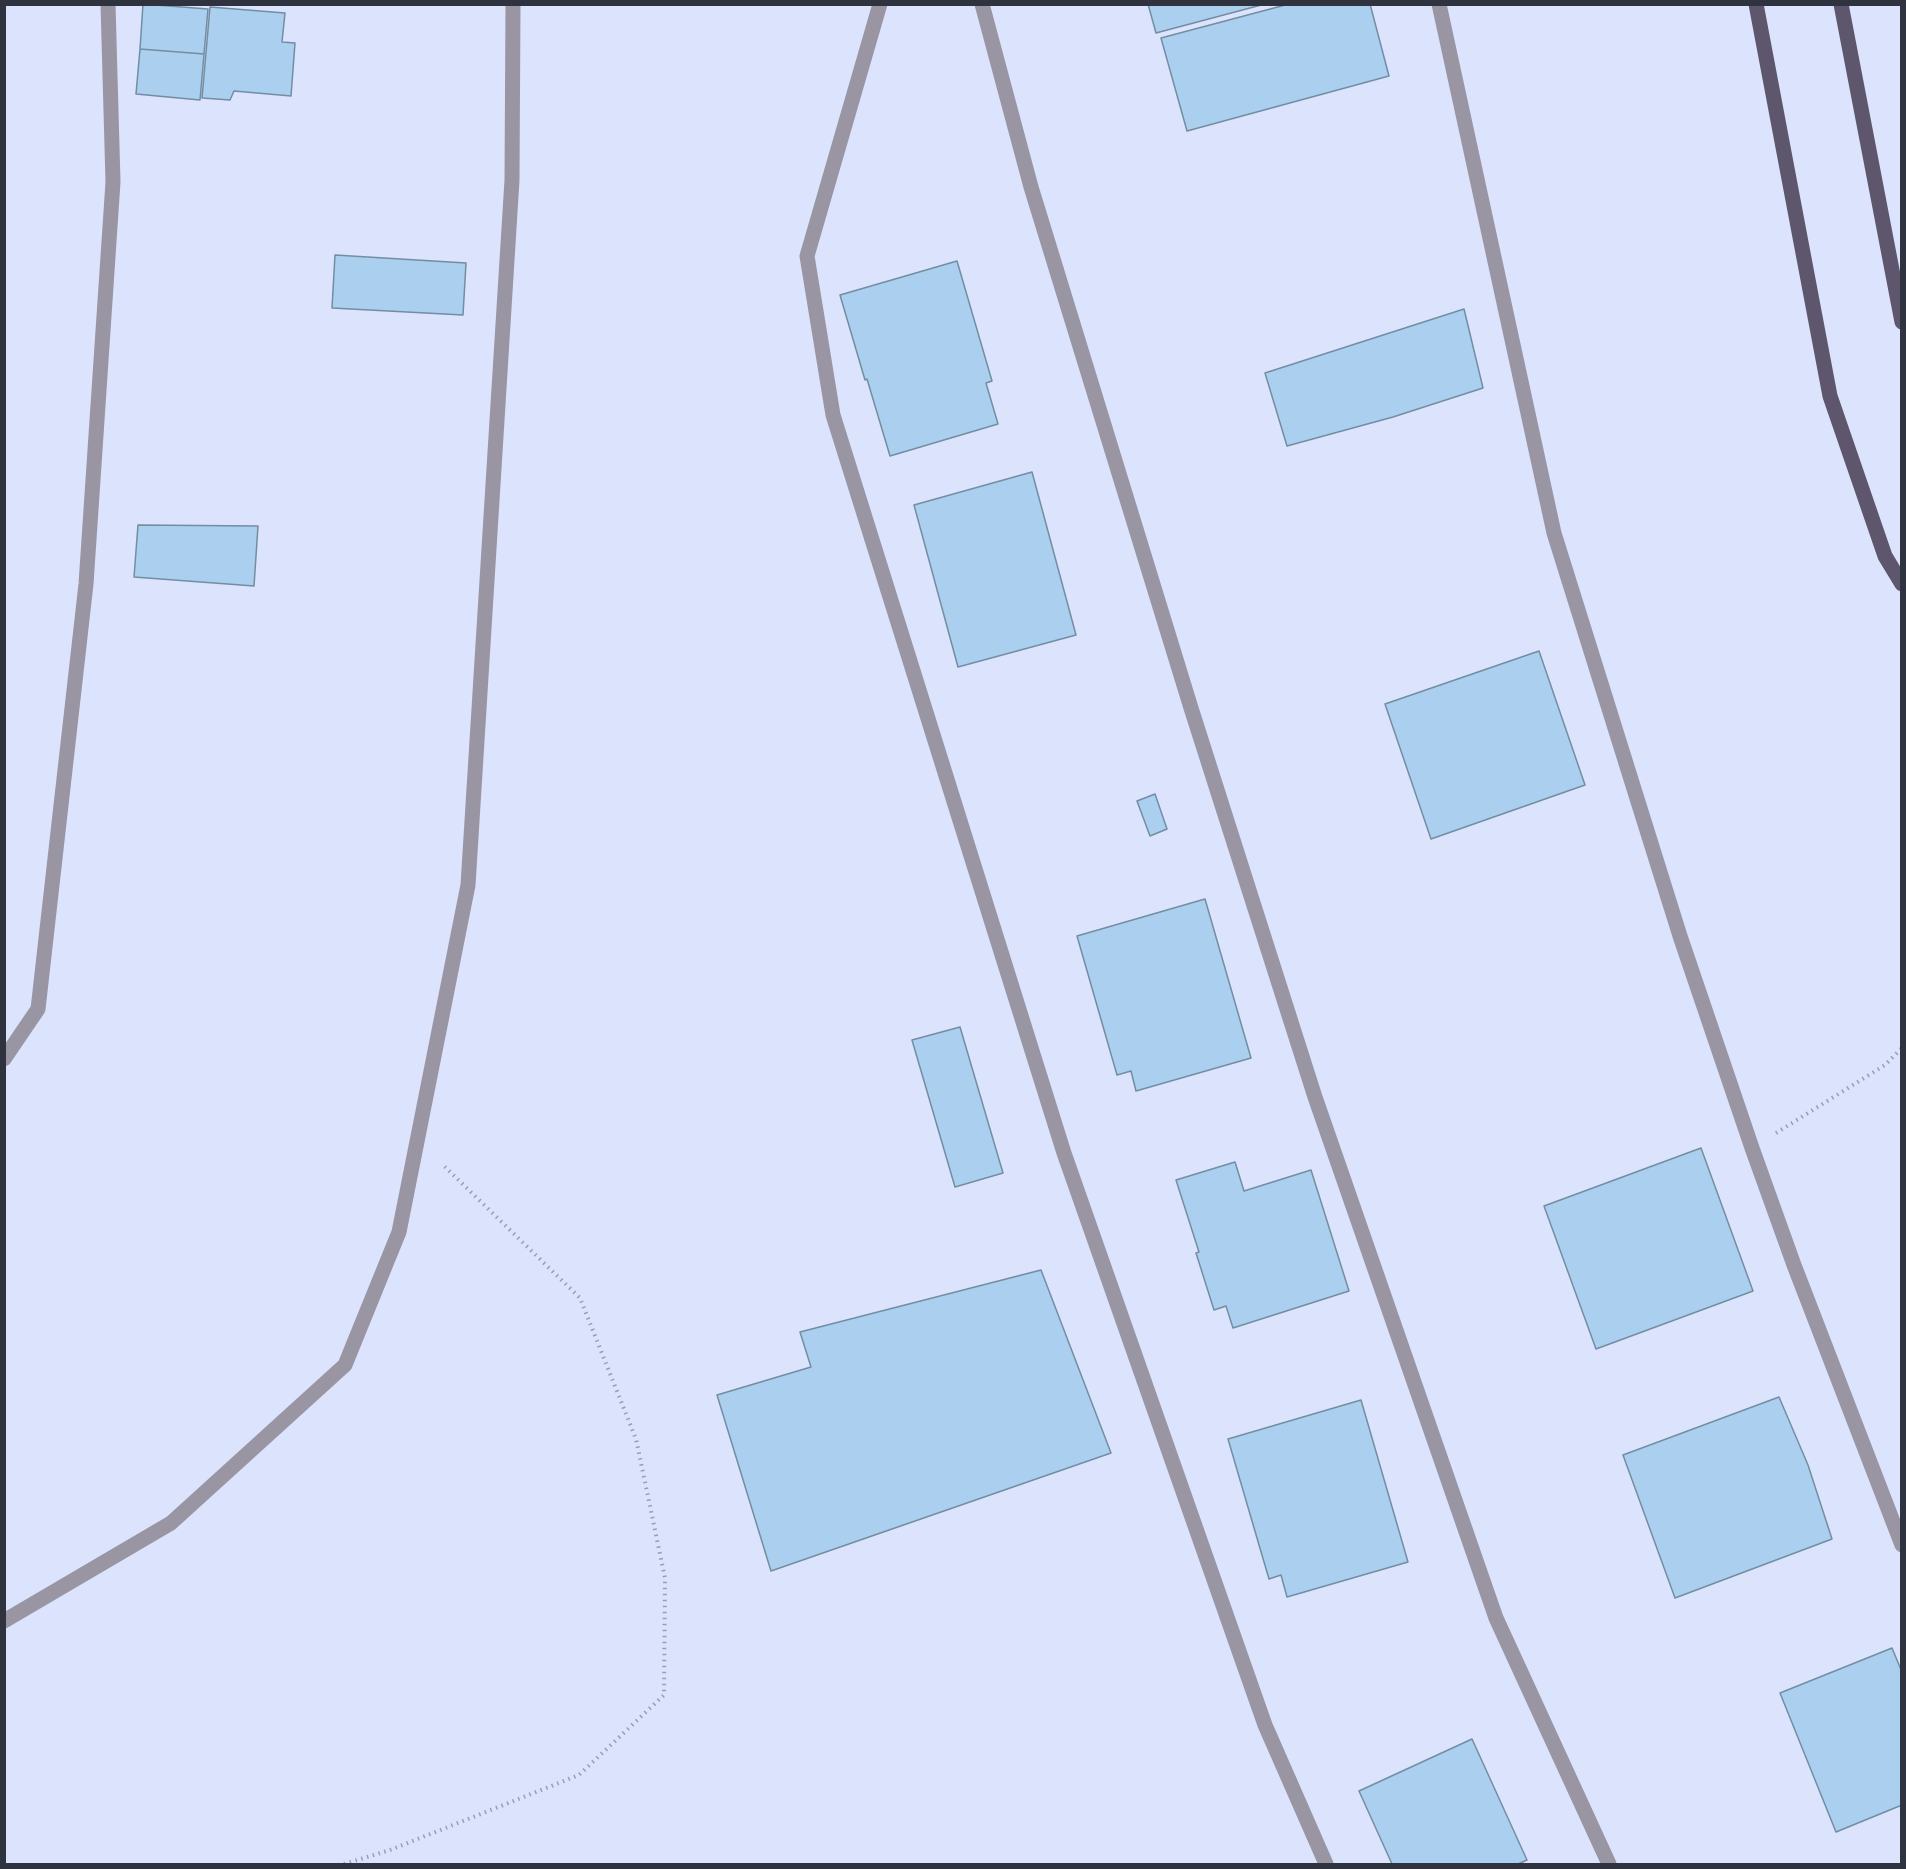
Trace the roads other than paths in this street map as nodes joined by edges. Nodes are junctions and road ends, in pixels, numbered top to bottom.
1 (108, 4) edge
2 (513, 4) edge
3 (880, 4) edge
4 (982, 4) edge
5 (1439, 4) edge
6 (1756, 4) edge
7 (1841, 4) edge
8 (1902, 322) edge
9 (1902, 584) edge
10 (4, 1059) edge
11 (1902, 1545) edge
12 (4, 1621) edge
13 (1326, 1864) edge
14 (1609, 1864) edge

1 - 10 street
2 - 12 street
3 - 13 street
4 - 14 street
5 - 11 street
6 - 9 main road
7 - 8 main road

